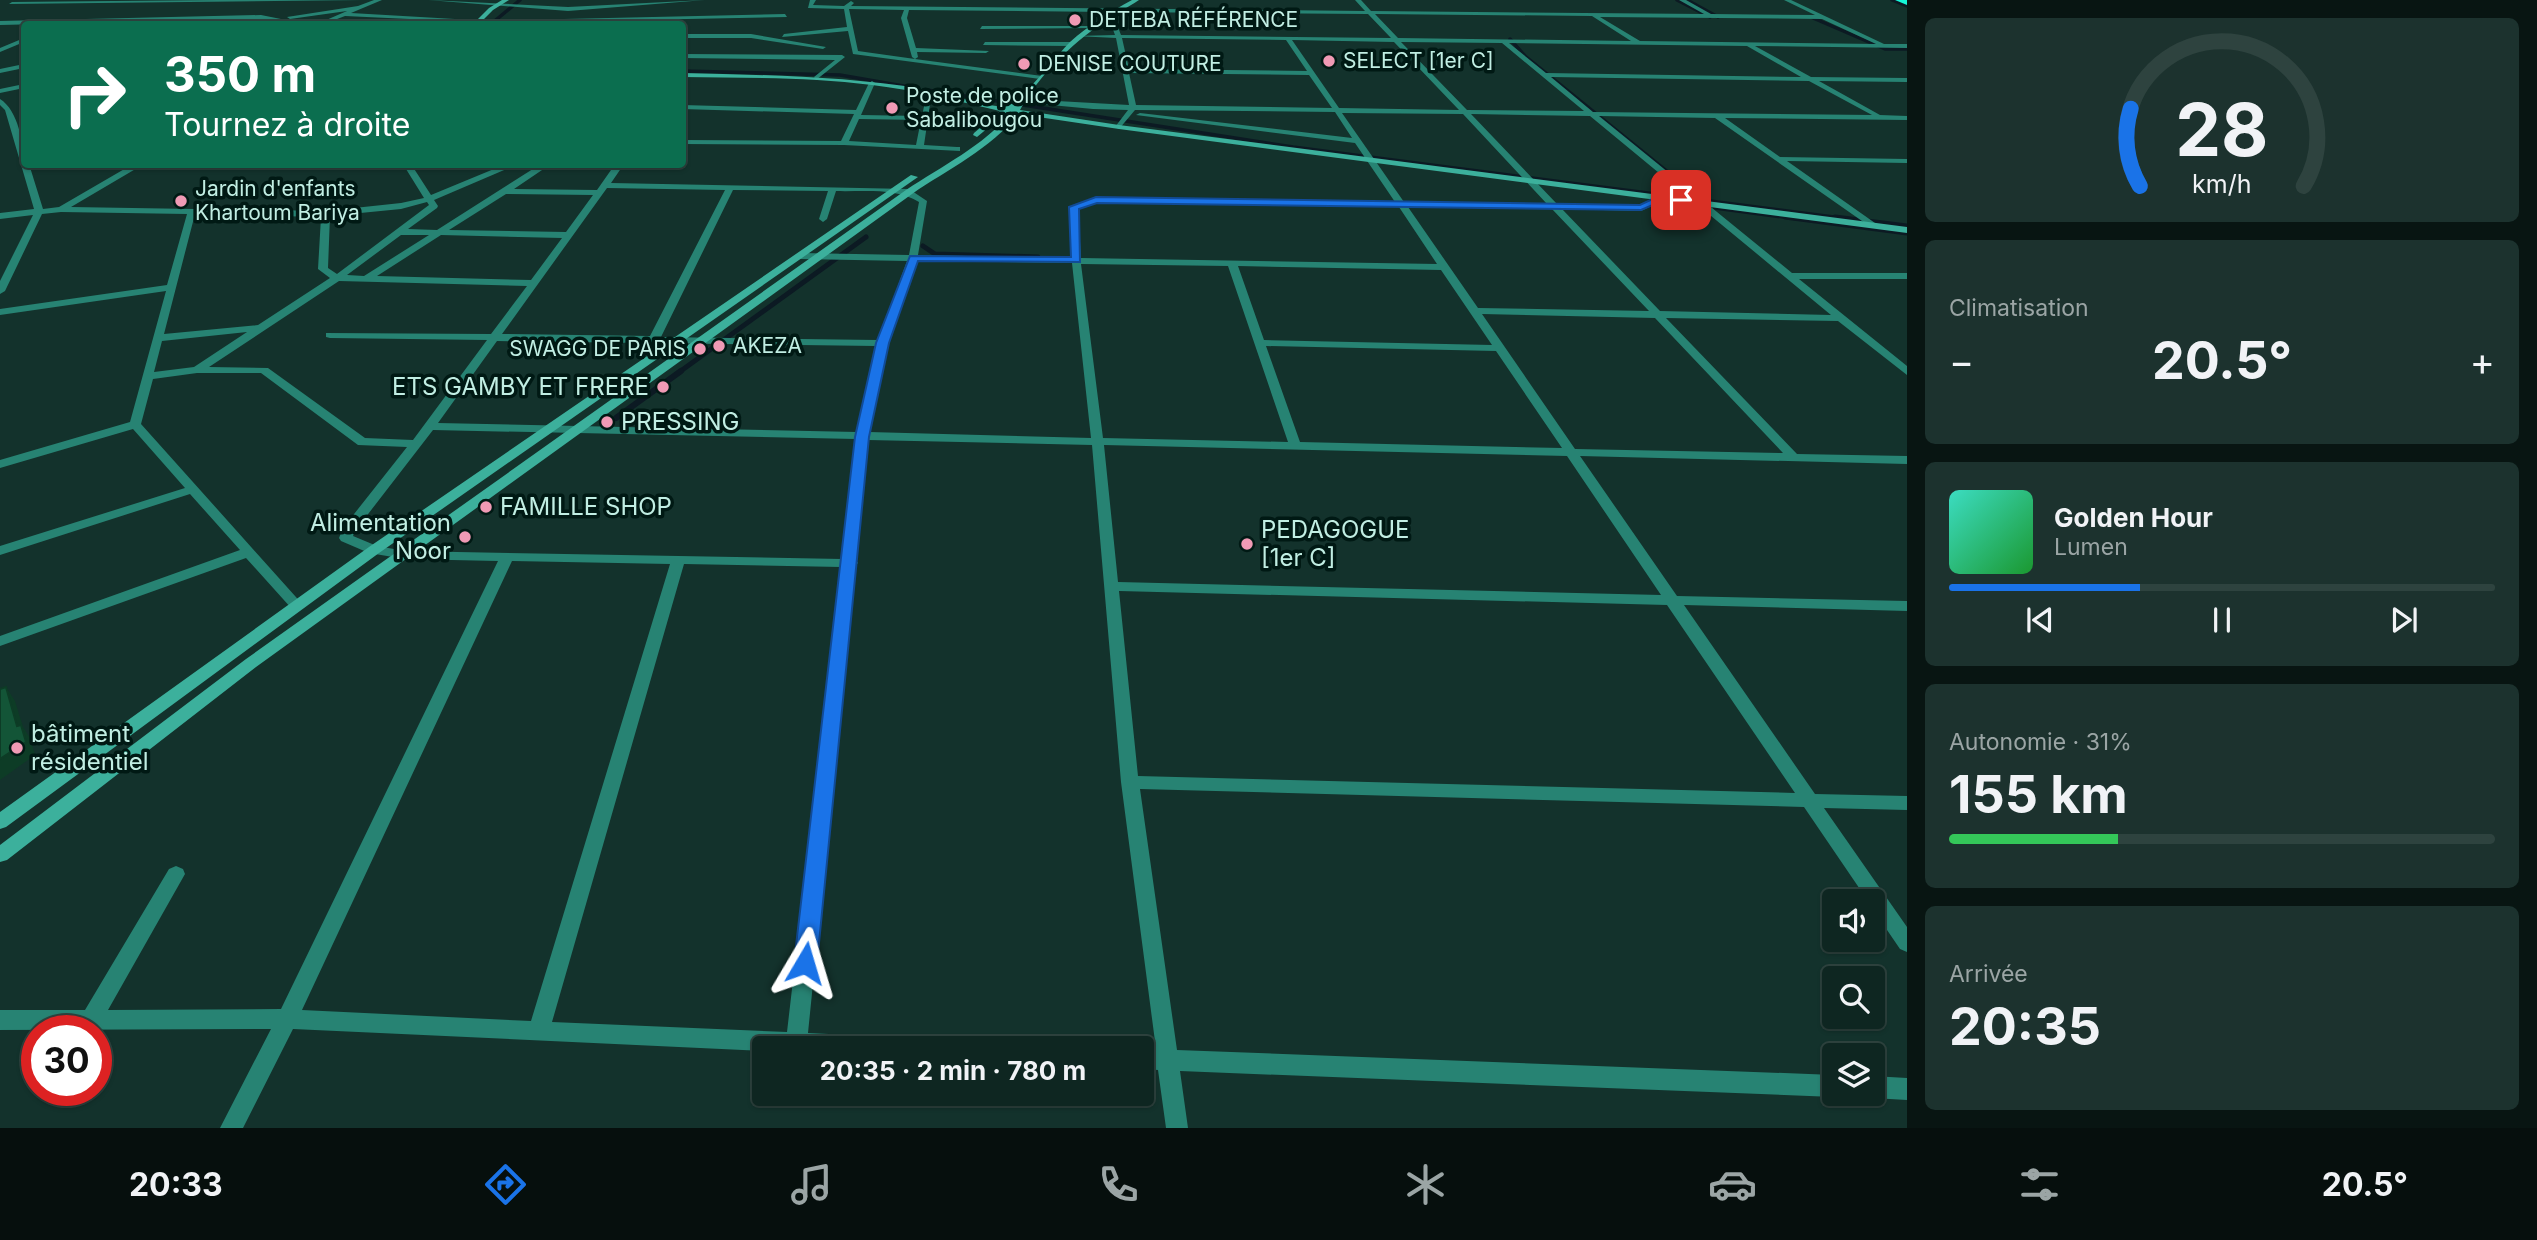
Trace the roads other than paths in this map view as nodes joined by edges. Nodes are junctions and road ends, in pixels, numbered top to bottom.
1 (22, 0) edge
2 (359, 0) edge
3 (379, 0) edge
4 (431, 0) edge
5 (506, 0) edge
6 (702, 0) edge
7 (813, 0) edge
8 (979, 0) edge
9 (1358, 0) edge
10 (1682, 0) edge
11 (1787, 0) edge
12 (1899, 0) edge
13 (130, 1) edge
14 (264, 1) edge
15 (1135, 1) edge
16 (641, 2) edge
17 (1907, 3) edge
18 (12, 4) junction
19 (849, 4) edge
20 (499, 5) junction
21 (1473, 7) dead end
22 (4, 8) dead end
23 (358, 8) junction
24 (907, 8) junction
25 (491, 9) junction
26 (980, 9) junction
27 (1213, 10) junction
28 (1114, 11) junction
29 (470, 12) dead end
30 (1369, 12) junction
31 (1481, 13) junction
32 (342, 15) junction
33 (461, 15) dead end
34 (1593, 15) junction
35 (785, 16) dead end
36 (1710, 16) junction
37 (1824, 17) junction
38 (237, 18) junction
39 (452, 19) junction
40 (274, 20) junction
41 (1218, 20) dead end
42 (107, 21) edge
43 (158, 21) edge
44 (267, 21) edge
45 (280, 21) edge
46 (327, 21) edge
47 (446, 21) edge
48 (479, 21) edge
49 (651, 21) edge
50 (674, 21) edge
51 (0, 23) edge
52 (21, 23) edge
53 (1088, 27) junction
54 (982, 28) junction
55 (1223, 29) dead end
56 (849, 30) junction
57 (686, 36) edge
58 (1078, 36) junction
59 (1119, 37) junction
60 (769, 38) junction
61 (1228, 38) junction
62 (1288, 39) junction
63 (0, 40) edge
64 (21, 40) edge
65 (1396, 40) junction
66 (21, 41) edge
67 (1504, 42) junction
68 (1639, 43) junction
69 (1070, 44) junction
70 (1746, 44) junction
71 (1885, 46) junction
72 (1907, 46) edge
73 (823, 47) dead end
74 (985, 47) junction
75 (0, 50) edge
76 (913, 50) junction
77 (855, 53) junction
78 (686, 56) edge
79 (839, 58) junction
80 (917, 63) junction
81 (21, 67) edge
82 (0, 71) edge
83 (988, 71) junction
84 (1125, 71) junction
85 (1312, 73) junction
86 (686, 75) edge
87 (1546, 75) junction
88 (1040, 77) junction
89 (816, 78) junction
90 (1811, 79) junction
91 (1907, 80) edge
92 (872, 83) junction
93 (21, 87) edge
94 (0, 91) edge
95 (930, 92) junction
96 (0, 101) edge
97 (1019, 105) junction
98 (686, 107) edge
99 (1002, 109) junction
100 (4, 110) edge
101 (1337, 110) junction
102 (1130, 111) junction
103 (1464, 111) junction
104 (1592, 114) junction
105 (1714, 114) junction
106 (857, 115) junction
107 (1881, 117) junction
108 (924, 118) junction
109 (1907, 118) edge
110 (1119, 127) junction
111 (1358, 141) junction
112 (686, 142) edge
113 (844, 143) junction
114 (920, 146) junction
115 (957, 149) junction
116 (21, 154) edge
117 (1370, 158) junction
118 (1779, 159) junction
119 (1907, 161) edge
120 (26, 168) edge
121 (132, 168) edge
122 (409, 168) edge
123 (504, 168) edge
124 (535, 168) edge
125 (617, 168) edge
126 (1530, 180) junction
127 (730, 187) junction
128 (602, 189) junction
129 (833, 189) junction
130 (503, 191) junction
131 (902, 191) junction
132 (1661, 198) junction
133 (430, 199) junction
134 (1700, 203) junction
135 (1401, 204) junction
136 (1554, 206) junction
137 (61, 209) junction
138 (192, 210) junction
139 (39, 211) junction
140 (326, 214) junction
141 (0, 216) edge
142 (823, 219) dead end
143 (1872, 225) junction
144 (1907, 230) edge
145 (399, 232) junction
146 (439, 233) junction
147 (568, 235) junction
148 (801, 256) junction
149 (822, 256) junction
150 (913, 258) junction
151 (1076, 260) junction
152 (1231, 263) junction
153 (1444, 267) junction
154 (1790, 276) junction
155 (1907, 276) edge
156 (337, 278) junction
157 (366, 279) junction
158 (533, 283) junction
159 (172, 287) junction
160 (0, 291) edge
161 (1474, 311) junction
162 (0, 312) edge
163 (1657, 314) junction
164 (1840, 318) junction
165 (259, 328) junction
166 (330, 335) dead end
167 (493, 337) junction
168 (159, 338) junction
169 (654, 340) junction
170 (680, 340) junction
171 (705, 341) junction
172 (883, 343) junction
173 (1259, 343) junction
174 (1500, 348) junction
175 (1885, 355) junction
176 (1907, 355) edge
177 (197, 370) junction
178 (1907, 372) edge
179 (149, 376) junction
180 (135, 424) junction
181 (430, 426) junction
182 (549, 430) junction
183 (577, 431) junction
184 (862, 437) junction
185 (1098, 443) junction
186 (415, 444) junction
187 (1295, 446) junction
188 (1571, 452) junction
189 (1793, 457) junction
190 (1907, 460) edge
191 (0, 464) edge
192 (193, 489) junction
193 (374, 550) junction
194 (0, 551) edge
195 (249, 552) junction
196 (405, 555) junction
197 (507, 557) junction
198 (678, 560) junction
199 (851, 563) junction
200 (1111, 586) junction
201 (1672, 600) junction
202 (1907, 606) edge
203 (297, 607) junction
204 (0, 641) edge
205 (1130, 782) junction
206 (1810, 800) junction
207 (1907, 803) edge
208 (0, 822) edge
209 (0, 855) edge
210 (176, 874) dead end
211 (1907, 943) edge
212 (94, 1015) edge
213 (287, 1019) junction
214 (0, 1020) edge
215 (21, 1020) edge
216 (112, 1020) edge
217 (539, 1030) junction
218 (797, 1036) edge
219 (752, 1041) edge
220 (1154, 1059) edge
221 (1169, 1060) junction
222 (1822, 1086) edge
223 (1885, 1088) edge
224 (1907, 1089) edge
225 (231, 1128) edge
226 (1177, 1128) edge

1 - 18 street
2 - 14 street
3 - 23 street
4 - 20 street
5 - 20 main road
6 - 16 street
7 - 19 street
8 - 15 street
8 - 19 street
8 - 26 street
9 - 30 street
10 - 36 street
11 - 37 street
12 - 17 highway
13 - 14 street
13 - 18 street
13 - 42 street
14 - 38 street
15 - 28 main road
16 - 20 street
16 - 49 street
18 - 22 street
19 - 24 street
19 - 56 street
20 - 25 main road
21 - 31 street
23 - 32 street
23 - 40 street
24 - 26 street
24 - 76 street
25 - 29 street
25 - 48 main road
26 - 28 street
26 - 54 street
27 - 28 street
27 - 30 street
27 - 41 street
28 - 53 main road
28 - 59 street
30 - 31 street
30 - 65 street
31 - 34 street
32 - 39 street
32 - 46 street
33 - 39 street
34 - 36 street
34 - 68 street
35 - 50 street
36 - 37 street
37 - 71 street
38 - 40 street
38 - 43 street
39 - 47 street
40 - 44 street
40 - 45 street
51 - 52 street
53 - 54 street
53 - 58 main road
54 - 74 street
55 - 61 street
56 - 60 street
56 - 77 street
57 - 60 street
58 - 59 street
58 - 69 main road
59 - 61 street
59 - 84 street
60 - 73 street
61 - 62 street
62 - 65 street
62 - 85 street
63 - 64 street
65 - 67 street
65 - 103 street
66 - 75 street
67 - 68 street
67 - 87 street
68 - 70 street
69 - 74 street
69 - 88 main road
70 - 71 street
70 - 90 street
71 - 72 street
74 - 76 street
74 - 83 street
76 - 80 street
77 - 79 street
77 - 80 street
78 - 79 street
79 - 89 street
80 - 83 street
81 - 82 street
83 - 88 street
84 - 85 street
84 - 102 street
85 - 101 street
86 - 89 main road
87 - 90 street
87 - 104 street
88 - 97 main road
89 - 92 main road
90 - 91 street
90 - 107 street
92 - 95 main road
92 - 106 street
93 - 94 street
95 - 99 main road
95 - 108 street
96 - 100 street
97 - 99 main road
97 - 102 street
97 - 110 main road
97 - 131 main road
98 - 106 street
99 - 115 main road
100 - 116 street
101 - 102 street
101 - 103 street
101 - 111 street
102 - 110 street
102 - 111 street
103 - 104 street
103 - 126 street
104 - 105 street
104 - 134 street
105 - 107 street
105 - 118 street
106 - 108 street
106 - 113 street
107 - 109 street
108 - 114 street
110 - 117 main road
111 - 117 street
112 - 113 street
113 - 114 street
114 - 115 street
115 - 131 main road
117 - 126 main road
117 - 135 street
118 - 119 street
118 - 143 street
120 - 139 street
121 - 137 street
122 - 133 street
123 - 133 street
124 - 130 street
125 - 128 street
126 - 132 main road
126 - 136 street
127 - 128 street
127 - 129 street
127 - 169 street
128 - 130 street
128 - 147 street
129 - 131 street
129 - 142 street
130 - 146 street
131 - 148 main road
131 - 149 main road
131 - 150 street
132 - 134 main road
132 - 136 street
133 - 140 street
133 - 145 street
134 - 143 main road
134 - 154 street
135 - 136 street
135 - 151 street
135 - 153 street
136 - 163 street
137 - 138 street
137 - 139 street
138 - 140 street
138 - 159 street
139 - 141 street
139 - 160 street
140 - 156 street
143 - 144 main road
145 - 146 street
145 - 156 street
146 - 147 street
146 - 157 street
147 - 158 street
148 - 149 street
148 - 170 main road
149 - 150 street
149 - 171 main road
150 - 151 street
150 - 172 street
151 - 152 street
151 - 185 street
152 - 153 street
152 - 173 street
153 - 161 street
154 - 155 street
154 - 164 street
156 - 157 street
156 - 165 street
157 - 158 street
158 - 167 street
159 - 162 street
159 - 168 street
161 - 163 street
161 - 174 street
163 - 164 street
163 - 189 street
164 - 175 street
165 - 168 street
165 - 177 street
166 - 167 street
167 - 169 street
167 - 181 street
168 - 179 street
169 - 170 street
170 - 171 street
170 - 182 main road
171 - 172 street
171 - 183 main road
172 - 184 street
173 - 174 street
173 - 187 street
174 - 188 street
175 - 176 street
175 - 178 street
177 - 179 street
177 - 186 street
179 - 180 street
180 - 191 street
180 - 192 street
181 - 182 street
181 - 186 street
182 - 183 street
182 - 193 main road
183 - 184 street
183 - 196 main road
184 - 185 street
184 - 199 street
185 - 187 street
185 - 200 street
186 - 193 street
187 - 188 street
188 - 189 street
188 - 201 street
189 - 190 street
192 - 194 street
192 - 195 street
193 - 196 street
193 - 203 main road
195 - 203 street
195 - 204 street
196 - 197 street
196 - 209 main road
197 - 198 street
197 - 213 street
198 - 199 street
198 - 217 street
199 - 218 street
200 - 201 street
200 - 205 street
201 - 202 street
201 - 206 street
203 - 208 main road
205 - 206 street
205 - 221 street
206 - 207 street
206 - 211 street
210 - 212 street
213 - 216 street
213 - 217 street
213 - 225 street
214 - 215 street
217 - 219 street
220 - 221 street
221 - 222 street
221 - 226 street
223 - 224 street

